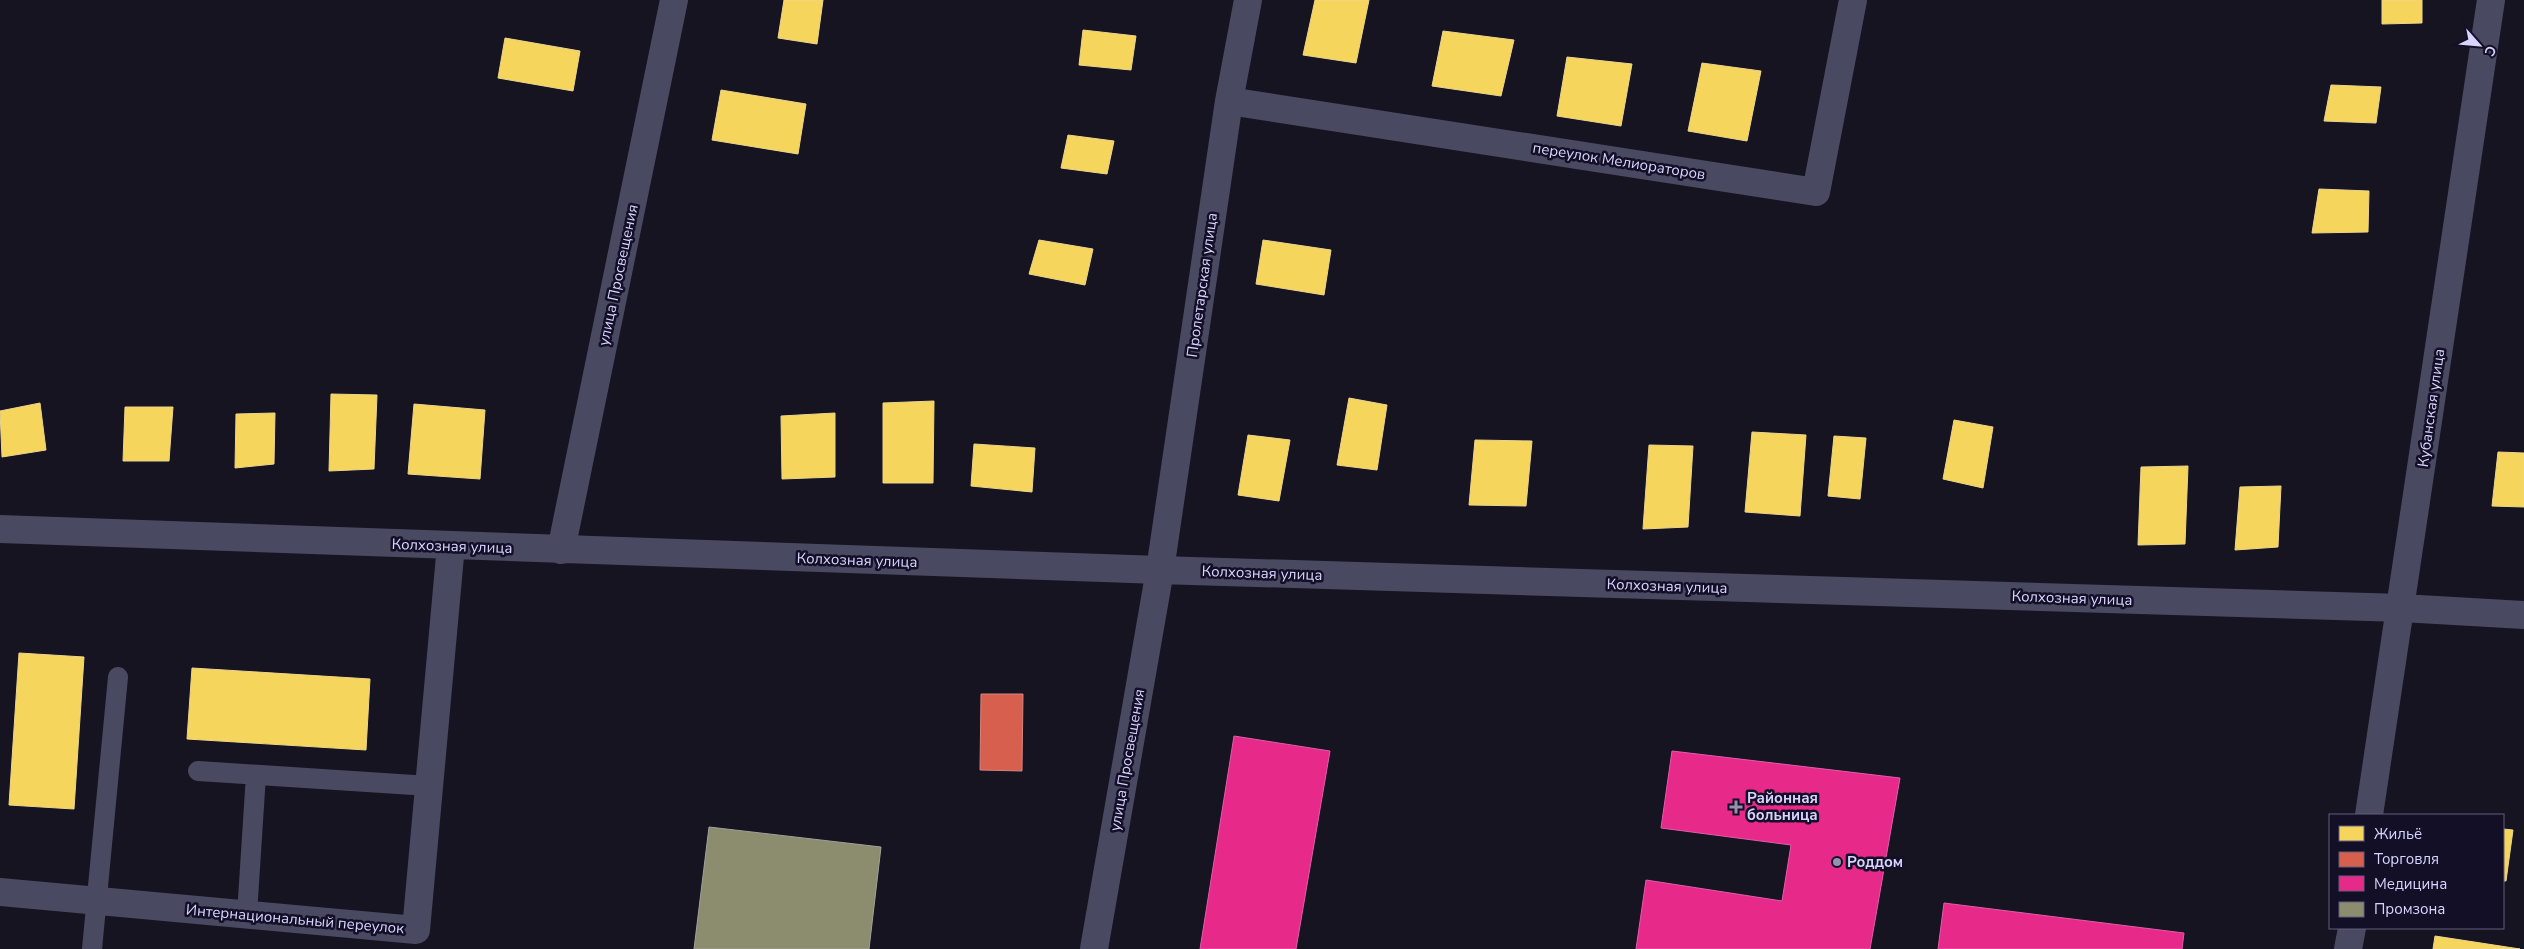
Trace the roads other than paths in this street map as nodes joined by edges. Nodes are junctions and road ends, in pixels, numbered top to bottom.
1 (674, 0) edge
2 (1248, 0) edge
3 (1853, 0) edge
4 (2491, 0) edge
5 (1229, 100) junction
6 (0, 529) edge
7 (452, 546) junction
8 (561, 550) junction
9 (1160, 570) junction
10 (2402, 608) junction
11 (2524, 615) edge
12 (118, 677) dead end
13 (198, 771) dead end
14 (256, 775) junction
15 (429, 786) junction
16 (2369, 814) edge
17 (0, 892) edge
18 (97, 900) junction
19 (247, 914) junction
20 (2352, 929) edge
21 (92, 949) edge
22 (1094, 949) edge
23 (2348, 949) edge

1 - 8 street, улица Просвещения
2 - 5 street, Пролетарская улица
3 - 5 street, переулок Мелиораторов
4 - 10 street, Кубанская улица
5 - 9 street, Пролетарская улица
6 - 7 street, Колхозная улица
7 - 8 street, Колхозная улица
7 - 15 street, Интернациональный переулок
8 - 9 street, Колхозная улица
9 - 10 street, Колхозная улица
9 - 22 street, улица Просвещения
10 - 11 street, Колхозная улица
10 - 16 street, Кубанская улица
12 - 18 lane
13 - 14 lane
14 - 15 lane
14 - 19 lane
15 - 19 street, Интернациональный переулок
17 - 18 street, Интернациональный переулок
18 - 19 street, Интернациональный переулок
18 - 21 lane
20 - 23 street

